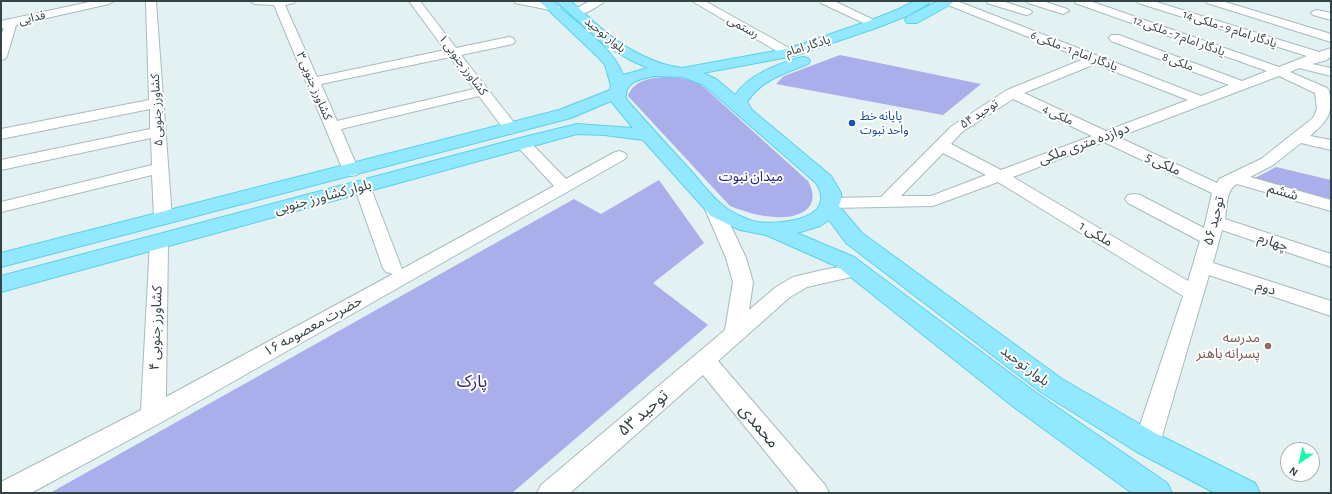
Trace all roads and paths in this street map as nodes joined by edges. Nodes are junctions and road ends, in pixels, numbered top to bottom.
1 (105, 1) edge
2 (109, 1) edge
3 (152, 1) edge
4 (255, 1) edge
5 (282, 1) edge
6 (414, 1) edge
7 (519, 1) edge
8 (599, 1) edge
9 (697, 1) edge
10 (825, 1) edge
11 (924, 1) edge
12 (947, 1) edge
13 (991, 1) edge
14 (1032, 1) edge
15 (1079, 1) edge
16 (1142, 1) edge
17 (1211, 1) edge
18 (1252, 1) edge
19 (554, 3) edge
20 (1231, 7) junction
21 (1063, 11) dead end
22 (576, 12) junction
23 (1026, 12) dead end
24 (1317, 13) dead end
25 (1331, 17) edge
26 (6, 24) edge
27 (874, 24) junction
28 (1115, 38) dead end
29 (1331, 38) edge
30 (4, 39) edge
31 (510, 41) dead end
32 (617, 47) junction
33 (1331, 52) edge
34 (454, 53) junction
35 (789, 53) junction
36 (1, 56) edge
37 (1318, 57) junction
38 (1331, 58) edge
39 (1095, 59) junction
40 (726, 64) junction
41 (1297, 64) junction
42 (1278, 71) junction
43 (679, 72) junction
44 (1331, 72) edge
45 (765, 76) junction
46 (312, 82) junction
47 (1241, 85) junction
48 (617, 89) junction
49 (483, 91) junction
50 (1012, 93) junction
51 (1200, 100) junction
52 (156, 102) junction
53 (746, 113) junction
54 (571, 122) junction
55 (332, 127) junction
56 (158, 132) junction
57 (1, 134) edge
58 (648, 135) junction
59 (517, 136) junction
60 (1105, 137) junction
61 (1298, 138) junction
62 (1331, 145) edge
63 (942, 146) junction
64 (619, 156) dead end
65 (1, 165) edge
66 (160, 168) junction
67 (998, 175) junction
68 (356, 178) junction
69 (1235, 178) junction
70 (565, 187) junction
71 (1220, 191) junction
72 (1134, 199) dead end
73 (886, 202) junction
74 (830, 204) junction
75 (1, 206) edge
76 (1331, 206) edge
77 (714, 210) junction
78 (163, 218) junction
79 (770, 229) junction
80 (1212, 230) junction
81 (854, 238) junction
82 (159, 242) junction
83 (1, 260) edge
84 (1331, 261) edge
85 (851, 266) junction
86 (1202, 266) junction
87 (394, 268) dead end
88 (1, 284) edge
89 (1194, 294) junction
90 (1331, 309) edge
91 (735, 333) junction
92 (704, 360) junction
93 (152, 415) junction
94 (1147, 443) junction
95 (6, 493) edge
96 (551, 493) edge
97 (815, 493) edge
98 (1156, 493) edge
99 (1244, 493) edge

1 - 2 street, فدایی
1 - 26 street, فدایی
3 - 52 street, کشاورز جنوبی ۵
4 - 5 street
5 - 46 street, کشاورز جنوبی ۳
6 - 34 street, کشاورز جنوبی ۱
7 - 19 street
8 - 22 street
9 - 35 street, رستمی
10 - 27 street
11 - 27 main road, یادگار امام
12 - 39 street, یادگار امام 1 - ملکی 6
12 - 45 main road, یادگار امام
13 - 23 street
14 - 21 street
15 - 42 street, یادگار امام 7 - ملکی 12
16 - 37 street, یادگار امام 9 - ملکی 14
17 - 20 street
18 - 20 street
19 - 22 main road, بلوار توحید
19 - 48 main road, بلوار توحید
20 - 29 street
22 - 32 main road, بلوار توحید
24 - 25 street
26 - 30 street
27 - 35 main road, یادگار امام
28 - 47 street, ملکی 8
30 - 36 street
31 - 34 street
32 - 40 main road
32 - 43 main road, بلوار توحید
33 - 37 street, دوازده متری ملکی
34 - 46 street
34 - 49 street, کشاورز جنوبی ۱
35 - 40 main road, یادگار امام
37 - 38 street
37 - 41 street, دوازده متری ملکی
39 - 50 street, توحید ۵۴
39 - 51 street, یادگار امام 1 - ملکی 6
40 - 43 main road, یادگار امام
40 - 45 main road
41 - 42 street, دوازده متری ملکی
41 - 44 street
42 - 47 street, دوازده متری ملکی
42 - 61 street, توحید ۵۶
43 - 48 main road
43 - 53 main road
45 - 53 main road, یادگار امام
46 - 55 street, کشاورز جنوبی ۳
47 - 51 street, دوازده متری ملکی
48 - 54 main road, بلوار کشاورز جنوبی
48 - 58 main road
49 - 55 street
49 - 59 street, کشاورز جنوبی ۱
50 - 60 street, ملکی 4
50 - 63 street, توحید ۵۴
51 - 60 street, دوازده متری ملکی
52 - 56 street, کشاورز جنوبی ۵
52 - 57 street
53 - 74 main road
54 - 58 main road, بلوار کشاورز جنوبی
54 - 59 main road, بلوار کشاورز جنوبی
55 - 68 street, کشاورز جنوبی ۳
56 - 65 street
56 - 66 street, کشاورز جنوبی ۵
58 - 77 main road
59 - 68 main road, بلوار کشاورز جنوبی
59 - 70 street, کشاورز جنوبی ۱
60 - 67 street, دوازده متری ملکی
60 - 71 street, ملکی 5
61 - 62 street
61 - 69 street, توحید ۵۶
63 - 67 street, ملکی 1
63 - 73 street, توحید ۵۴
64 - 70 street, حضرت معصومه ۱۶
66 - 75 street
66 - 78 street, کشاورز جنوبی ۵
67 - 73 street, دوازده متری ملکی
67 - 89 street, ملکی 1
68 - 78 main road, بلوار کشاورز جنوبی
68 - 82 main road, بلوار کشاورز جنوبی
68 - 87 street, کشاورز جنوبی ۳
69 - 71 street, توحید ۵۶
69 - 76 street, ششم
70 - 93 street, حضرت معصومه ۱۶
71 - 80 street, توحید ۵۶
72 - 80 street, چهارم
73 - 74 street, دوازده متری ملکی
74 - 79 main road
74 - 81 main road, بلوار توحید
77 - 79 main road
77 - 91 street
78 - 83 main road, بلوار کشاورز جنوبی
79 - 85 main road, بلوار توحید
80 - 84 street, چهارم
80 - 86 street, توحید ۵۶
81 - 85 main road
81 - 94 main road, بلوار توحید
82 - 88 main road, بلوار کشاورز جنوبی
82 - 93 street, کشاورز جنوبی ۴
85 - 91 street, توحید ۵۳
85 - 98 main road, بلوار توحید
86 - 89 street, توحید ۵۶
86 - 90 street, دوم
89 - 94 street, توحید ۵۶
91 - 92 street, توحید ۵۳
92 - 96 street, توحید ۵۳
92 - 97 street, محمدی
93 - 95 street, حضرت معصومه ۱۶
94 - 99 main road, بلوار توحید

